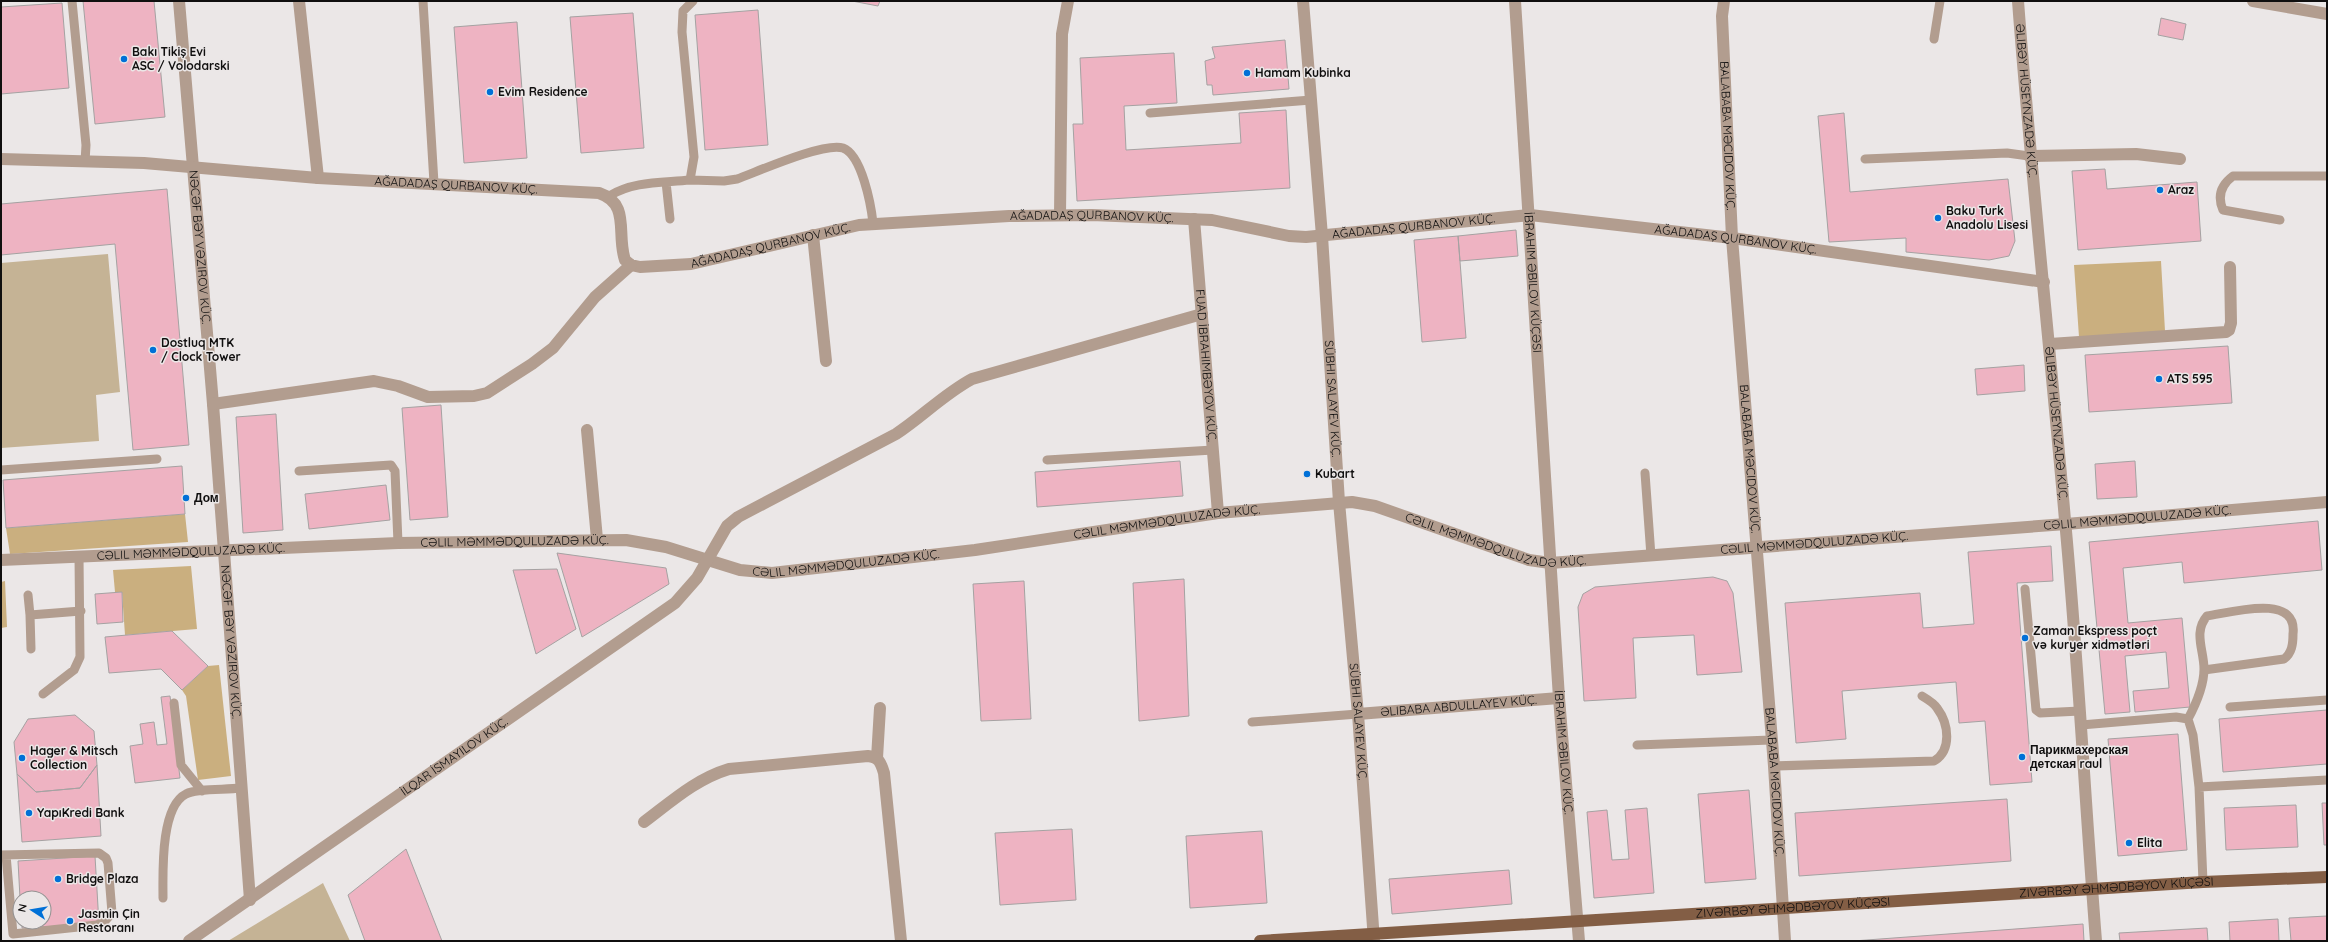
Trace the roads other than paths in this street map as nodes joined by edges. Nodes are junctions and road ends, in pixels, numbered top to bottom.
1 (72, 1) edge
2 (179, 1) edge
3 (299, 1) edge
4 (423, 1) edge
5 (693, 1) edge
6 (1068, 1) edge
7 (1303, 1) edge
8 (1515, 1) edge
9 (1724, 1) edge
10 (1940, 1) edge
11 (2018, 1) edge
12 (2253, 1) edge
13 (2327, 14) edge
14 (1934, 39) dead end
15 (1311, 100) junction
16 (1150, 113) dead end
17 (2029, 156) junction
18 (1, 159) edge
19 (1865, 159) dead end
20 (2180, 159) dead end
21 (85, 162) junction
22 (193, 168) junction
23 (2327, 176) edge
24 (318, 178) junction
25 (690, 180) junction
26 (666, 182) junction
27 (434, 183) junction
28 (609, 196) junction
29 (1060, 215) junction
30 (1530, 215) junction
31 (1194, 218) junction
32 (670, 219) dead end
33 (2280, 220) dead end
34 (873, 223) junction
35 (813, 235) junction
36 (1322, 236) junction
37 (1732, 238) junction
38 (631, 265) junction
39 (2230, 267) dead end
40 (2044, 282) junction
41 (1202, 314) junction
42 (2050, 344) junction
43 (826, 361) dead end
44 (213, 404) junction
45 (586, 430) dead end
46 (1213, 450) junction
47 (157, 460) dead end
48 (1047, 460) dead end
49 (1, 470) edge
50 (299, 471) dead end
51 (1645, 473) dead end
52 (1339, 502) junction
53 (2327, 502) edge
54 (1218, 513) junction
55 (2066, 524) junction
56 (597, 539) junction
57 (398, 543) junction
58 (1757, 547) junction
59 (224, 550) junction
60 (1, 554) edge
61 (79, 556) junction
62 (1651, 556) junction
63 (1, 560) edge
64 (706, 560) junction
65 (1550, 563) junction
66 (2025, 589) dead end
67 (28, 594) dead end
68 (81, 611) junction
69 (30, 615) junction
70 (31, 649) dead end
71 (2204, 670) junction
72 (43, 694) dead end
73 (1922, 696) dead end
74 (1559, 698) junction
75 (2327, 700) edge
76 (174, 703) dead end
77 (2230, 707) dead end
78 (880, 708) dead end
79 (2080, 711) junction
80 (1358, 714) junction
81 (2188, 720) junction
82 (1252, 722) dead end
83 (2081, 725) junction
84 (1771, 740) junction
85 (1636, 745) dead end
86 (876, 758) junction
87 (1774, 766) junction
88 (2327, 780) edge
89 (2199, 787) junction
90 (240, 788) junction
91 (202, 791) junction
92 (644, 822) dead end
93 (3, 855) edge
94 (2327, 877) edge
95 (2203, 882) junction
96 (2092, 889) junction
97 (163, 898) dead end
98 (250, 900) junction
99 (1783, 908) junction
100 (1577, 921) junction
101 (1374, 938) edge
102 (190, 941) edge
103 (901, 941) edge
104 (1260, 941) edge
105 (1579, 941) edge
106 (1785, 941) edge
107 (2096, 941) edge

1 - 21 lane
2 - 22 street, NƏCƏF BƏY VƏZIROV KÜÇ.
3 - 24 street
4 - 27 lane
5 - 25 lane
6 - 29 street
7 - 15 street, SÜBHI SALAYEV KÜÇ.
8 - 30 street, İBRAHIM ƏBILOV KÜÇƏSI
9 - 37 street, BALABABA MƏCIDOV KÜÇ.
10 - 14 lane
11 - 17 street, ƏLIBƏY HÜSEYNZADƏ KÜÇ.
12 - 13 street
15 - 16 lane
15 - 36 street, SÜBHI SALAYEV KÜÇ.
17 - 19 lane
17 - 20 street
17 - 40 street, ƏLIBƏY HÜSEYNZADƏ KÜÇ.
18 - 21 street, AĞADADAŞ QURBANOV KÜÇ.
21 - 22 street, AĞADADAŞ QURBANOV KÜÇ.
22 - 24 street, AĞADADAŞ QURBANOV KÜÇ.
22 - 44 street, NƏCƏF BƏY VƏZIROV KÜÇ.
23 - 33 lane
24 - 27 street, AĞADADAŞ QURBANOV KÜÇ.
25 - 26 lane
25 - 34 lane
26 - 28 lane
26 - 32 lane
27 - 28 street, AĞADADAŞ QURBANOV KÜÇ.
28 - 38 street
29 - 31 street, AĞADADAŞ QURBANOV KÜÇ.
29 - 34 street, AĞADADAŞ QURBANOV KÜÇ.
30 - 36 street, AĞADADAŞ QURBANOV KÜÇ.
30 - 37 street, AĞADADAŞ QURBANOV KÜÇ.
30 - 65 street, İBRAHIM ƏBILOV KÜÇƏSI
31 - 36 street, AĞADADAŞ QURBANOV KÜÇ.
31 - 41 street, FUAD İBRAHIMBƏYOV KÜÇ.
34 - 35 street, AĞADADAŞ QURBANOV KÜÇ.
35 - 38 street, AĞADADAŞ QURBANOV KÜÇ.
35 - 43 street
36 - 52 street, SÜBHI SALAYEV KÜÇ.
37 - 40 street, AĞADADAŞ QURBANOV KÜÇ.
37 - 58 street, BALABABA MƏCIDOV KÜÇ.
38 - 44 street
39 - 42 street
40 - 42 street, ƏLIBƏY HÜSEYNZADƏ KÜÇ.
41 - 46 street, FUAD İBRAHIMBƏYOV KÜÇ.
41 - 64 street
42 - 55 street, ƏLIBƏY HÜSEYNZADƏ KÜÇ.
44 - 59 street, NƏCƏF BƏY VƏZIROV KÜÇ.
45 - 56 street
46 - 48 lane
46 - 54 street, FUAD İBRAHIMBƏYOV KÜÇ.
47 - 49 lane
50 - 57 lane
51 - 62 lane
52 - 54 street, CƏLIL MƏMMƏDQULUZADƏ KÜÇ.
52 - 65 street, CƏLIL MƏMMƏDQULUZADƏ KÜÇ.
52 - 80 street, SÜBHI SALAYEV KÜÇ.
53 - 55 street, CƏLIL MƏMMƏDQULUZADƏ KÜÇ.
54 - 64 street, CƏLIL MƏMMƏDQULUZADƏ KÜÇ.
55 - 58 street, CƏLIL MƏMMƏDQULUZADƏ KÜÇ.
55 - 79 street, ƏLIBƏY HÜSEYNZADƏ KÜÇ.
56 - 57 street, CƏLIL MƏMMƏDQULUZADƏ KÜÇ.
56 - 64 street, CƏLIL MƏMMƏDQULUZADƏ KÜÇ.
57 - 59 street, CƏLIL MƏMMƏDQULUZADƏ KÜÇ.
58 - 62 street, CƏLIL MƏMMƏDQULUZADƏ KÜÇ.
58 - 84 street, BALABABA MƏCIDOV KÜÇ.
59 - 61 street, CƏLIL MƏMMƏDQULUZADƏ KÜÇ.
59 - 90 street, NƏCƏF BƏY VƏZIROV KÜÇ.
60 - 63 lane
61 - 63 street, CƏLIL MƏMMƏDQULUZADƏ KÜÇ.
61 - 68 lane
62 - 65 street, CƏLIL MƏMMƏDQULUZADƏ KÜÇ.
64 - 98 street
65 - 74 street, İBRAHIM ƏBILOV KÜÇ.
66 - 79 lane
67 - 69 lane
68 - 69 lane
68 - 72 lane
69 - 70 lane
71 - 71 lane
71 - 81 lane
73 - 87 lane
74 - 80 street, ƏLIBABA ABDULLAYEV KÜÇ.
74 - 100 street, İBRAHIM ƏBILOV KÜÇ.
75 - 77 lane
76 - 91 lane
78 - 86 street
79 - 83 street, ƏLIBƏY HÜSEYNZADƏ KÜÇ.
80 - 82 lane
80 - 101 street, SÜBHI SALAYEV KÜÇ.
81 - 83 lane
81 - 89 lane
83 - 96 street, ƏLIBƏY HÜSEYNZADƏ KÜÇ.
84 - 85 lane
84 - 87 street, BALABABA MƏCIDOV KÜÇ.
86 - 92 street
86 - 103 street
87 - 99 street, BALABABA MƏCIDOV KÜÇ.
88 - 89 lane
89 - 95 lane
90 - 91 lane
90 - 98 street, NƏCƏF BƏY VƏZIROV KÜÇ.
91 - 97 lane
93 - 93 lane
94 - 95 main road, ZIVƏRBƏY ƏHMƏDBƏYOV KÜÇƏSI
95 - 96 main road, ZIVƏRBƏY ƏHMƏDBƏYOV KÜÇƏSI
96 - 99 main road, ZIVƏRBƏY ƏHMƏDBƏYOV KÜÇƏSI
96 - 107 street, ƏLIBƏY HÜSEYNZADƏ KÜÇ.
98 - 102 street
99 - 100 main road, ZIVƏRBƏY ƏHMƏDBƏYOV KÜÇƏSI
99 - 106 street, BALABABA MƏCIDOV KÜÇ.
100 - 101 main road, ZIVƏRBƏY ƏHMƏDBƏYOV KÜÇƏSI
100 - 105 street, İBRAHIM ƏBILOV KÜÇ.
101 - 104 main road, ZIVƏRBƏY ƏHMƏDBƏYOV KÜÇƏSI

